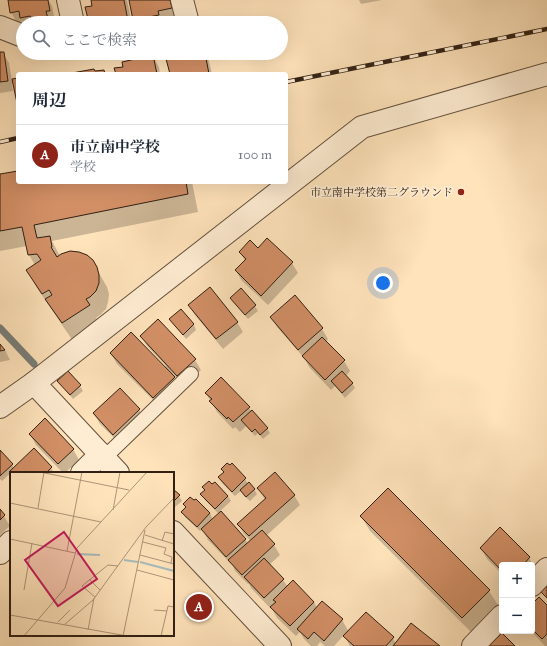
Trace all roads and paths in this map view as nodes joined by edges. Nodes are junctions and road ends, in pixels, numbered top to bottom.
1 (68, 0) edge
2 (182, 0) edge
3 (71, 16) edge
4 (186, 16) edge
5 (0, 27) edge
6 (16, 33) edge
7 (547, 74) edge
8 (191, 374) dead end
9 (34, 383) junction
10 (0, 407) edge
11 (108, 462) edge
12 (84, 472) edge
13 (174, 533) edge
14 (10, 543) edge
15 (0, 552) edge
16 (547, 569) edge
17 (535, 582) edge
18 (499, 619) edge
19 (280, 646) edge
20 (473, 646) edge

1 - 3 street
2 - 4 street
5 - 6 street
7 - 9 street
8 - 11 lane
9 - 10 street
9 - 11 street
11 - 12 street
13 - 19 street
14 - 15 street
16 - 17 street
18 - 20 street

